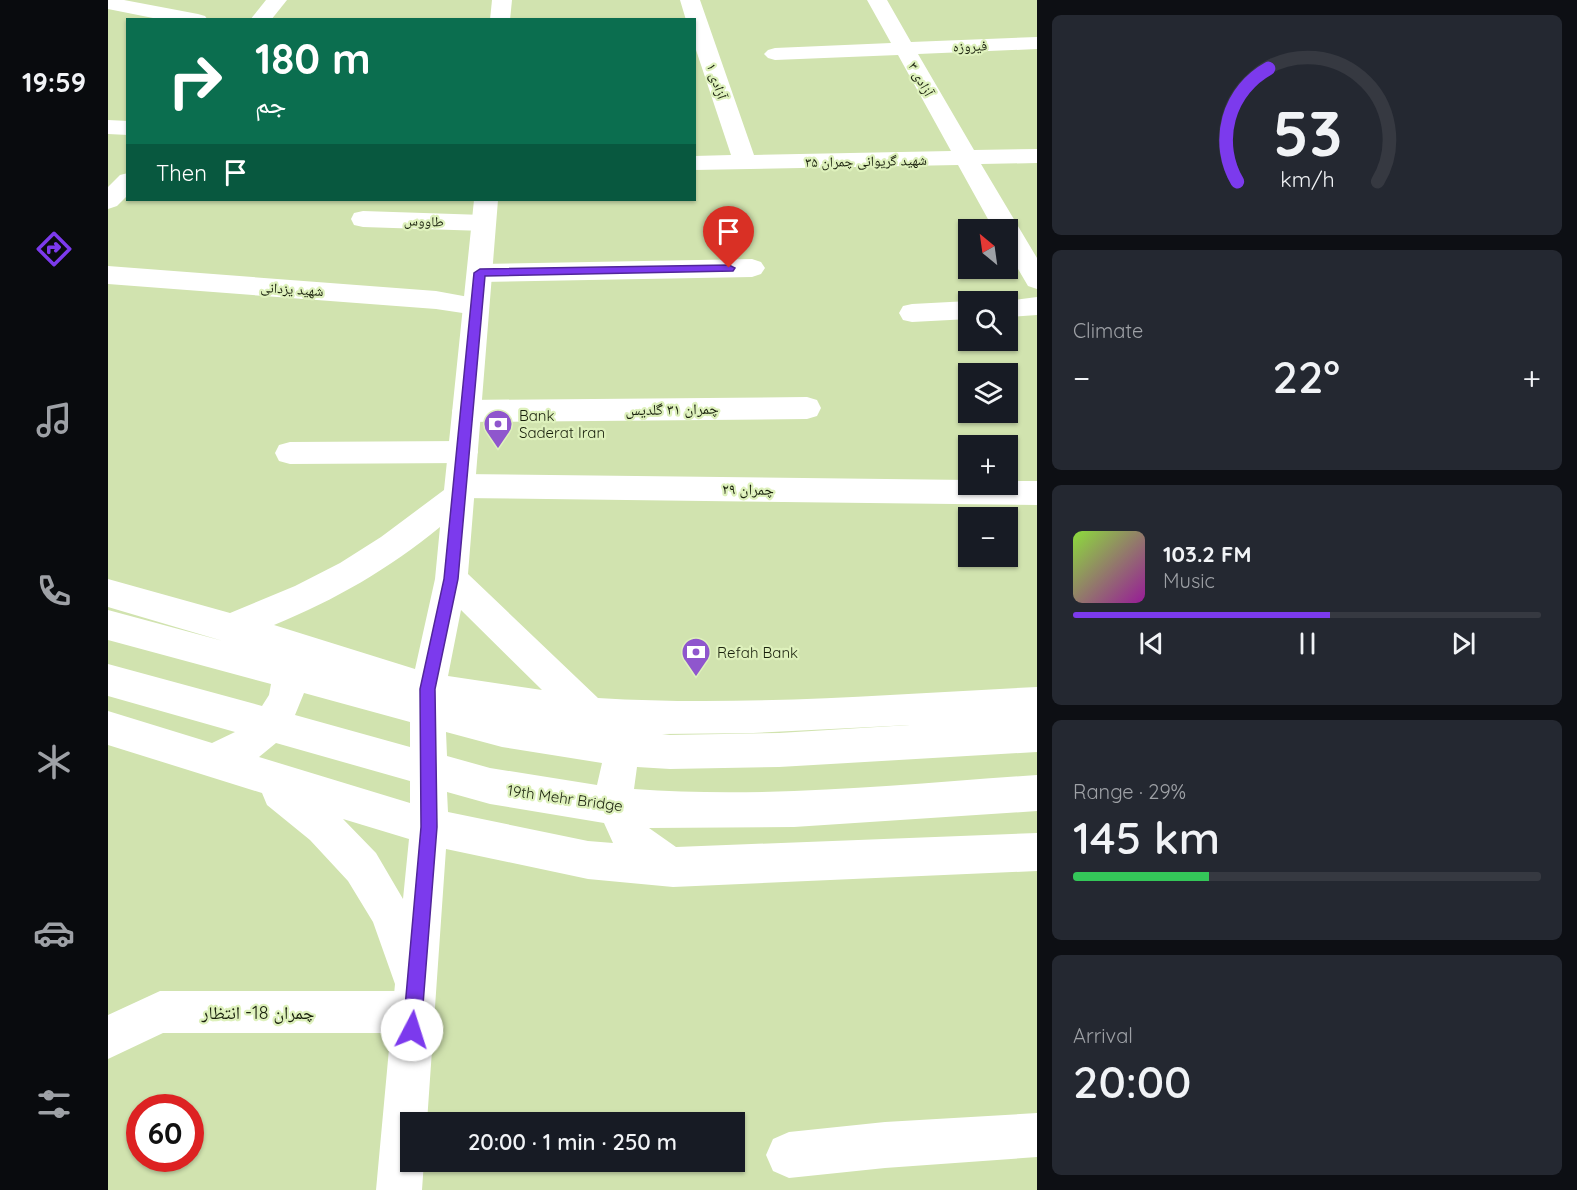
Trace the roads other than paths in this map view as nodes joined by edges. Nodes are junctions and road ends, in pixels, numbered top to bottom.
1 (277, 0) edge
2 (502, 0) edge
3 (690, 0) edge
4 (877, 0) edge
5 (108, 3) edge
6 (187, 18) edge
7 (262, 18) edge
8 (500, 18) edge
9 (1037, 43) edge
10 (904, 48) junction
11 (775, 54) dead end
12 (108, 127) edge
13 (126, 128) edge
14 (1037, 156) edge
15 (965, 159) junction
16 (745, 163) junction
17 (696, 164) edge
18 (126, 182) edge
19 (108, 201) edge
20 (485, 211) edge
21 (363, 219) dead end
22 (1000, 219) edge
23 (1018, 248) edge
24 (752, 268) dead end
25 (480, 273) junction
26 (108, 275) edge
27 (1037, 280) edge
28 (476, 306) junction
29 (1037, 306) edge
30 (1018, 307) edge
31 (958, 311) edge
32 (912, 313) dead end
33 (807, 408) dead end
34 (466, 411) junction
35 (463, 452) junction
36 (290, 453) dead end
37 (459, 490) junction
38 (1037, 493) edge
39 (451, 579) junction
40 (108, 593) edge
41 (108, 625) edge
42 (229, 627) junction
43 (278, 641) junction
44 (108, 680) edge
45 (428, 689) junction
46 (1037, 703) edge
47 (590, 714) junction
48 (657, 718) junction
49 (108, 728) edge
50 (1037, 735) edge
51 (213, 760) junction
52 (259, 776) junction
53 (1037, 793) edge
54 (429, 827) junction
55 (1037, 852) edge
56 (673, 867) junction
57 (415, 998) junction
58 (108, 1038) edge
59 (1037, 1135) edge
60 (789, 1155) dead end
61 (399, 1190) edge

1 - 7 main road
2 - 8 main road
3 - 16 main road, آزادی ۱
4 - 10 main road, آزادی ۳
5 - 6 main road
9 - 10 main road, فیروزه
10 - 11 main road, فیروزه
10 - 15 main road, آزادی ۳
12 - 13 main road
14 - 15 main road, شهید گریوانی چمران ۳۵
15 - 16 main road, شهید گریوانی چمران ۳۵
15 - 22 main road, آزادی ۳
16 - 17 main road, شهید گریوانی چمران ۳۵
18 - 19 main road
20 - 21 main road, طاووس
20 - 25 main road
23 - 27 main road, آزادی ۳
24 - 25 main road
25 - 28 main road
26 - 28 main road, شهید یزدانی
28 - 34 main road
29 - 30 main road
31 - 32 main road
33 - 34 main road, چمران ۳۱ گلدیس
34 - 35 main road
35 - 36 main road
35 - 37 main road
37 - 38 main road, چمران ۲۹
37 - 39 main road
37 - 42 main road
39 - 45 main road
39 - 47 main road
40 - 42 main road
41 - 50 main road
42 - 43 main road
43 - 45 main road
43 - 51 main road
44 - 53 main road, 19th Mehr Bridge
45 - 47 main road
45 - 54 main road
46 - 48 main road
47 - 48 main road
48 - 56 main road
49 - 51 main road
51 - 52 main road
52 - 54 main road
52 - 57 main road
54 - 56 main road
54 - 57 main road
55 - 56 main road
57 - 58 main road, چمران 18- انتظار
57 - 61 main road
59 - 60 main road

